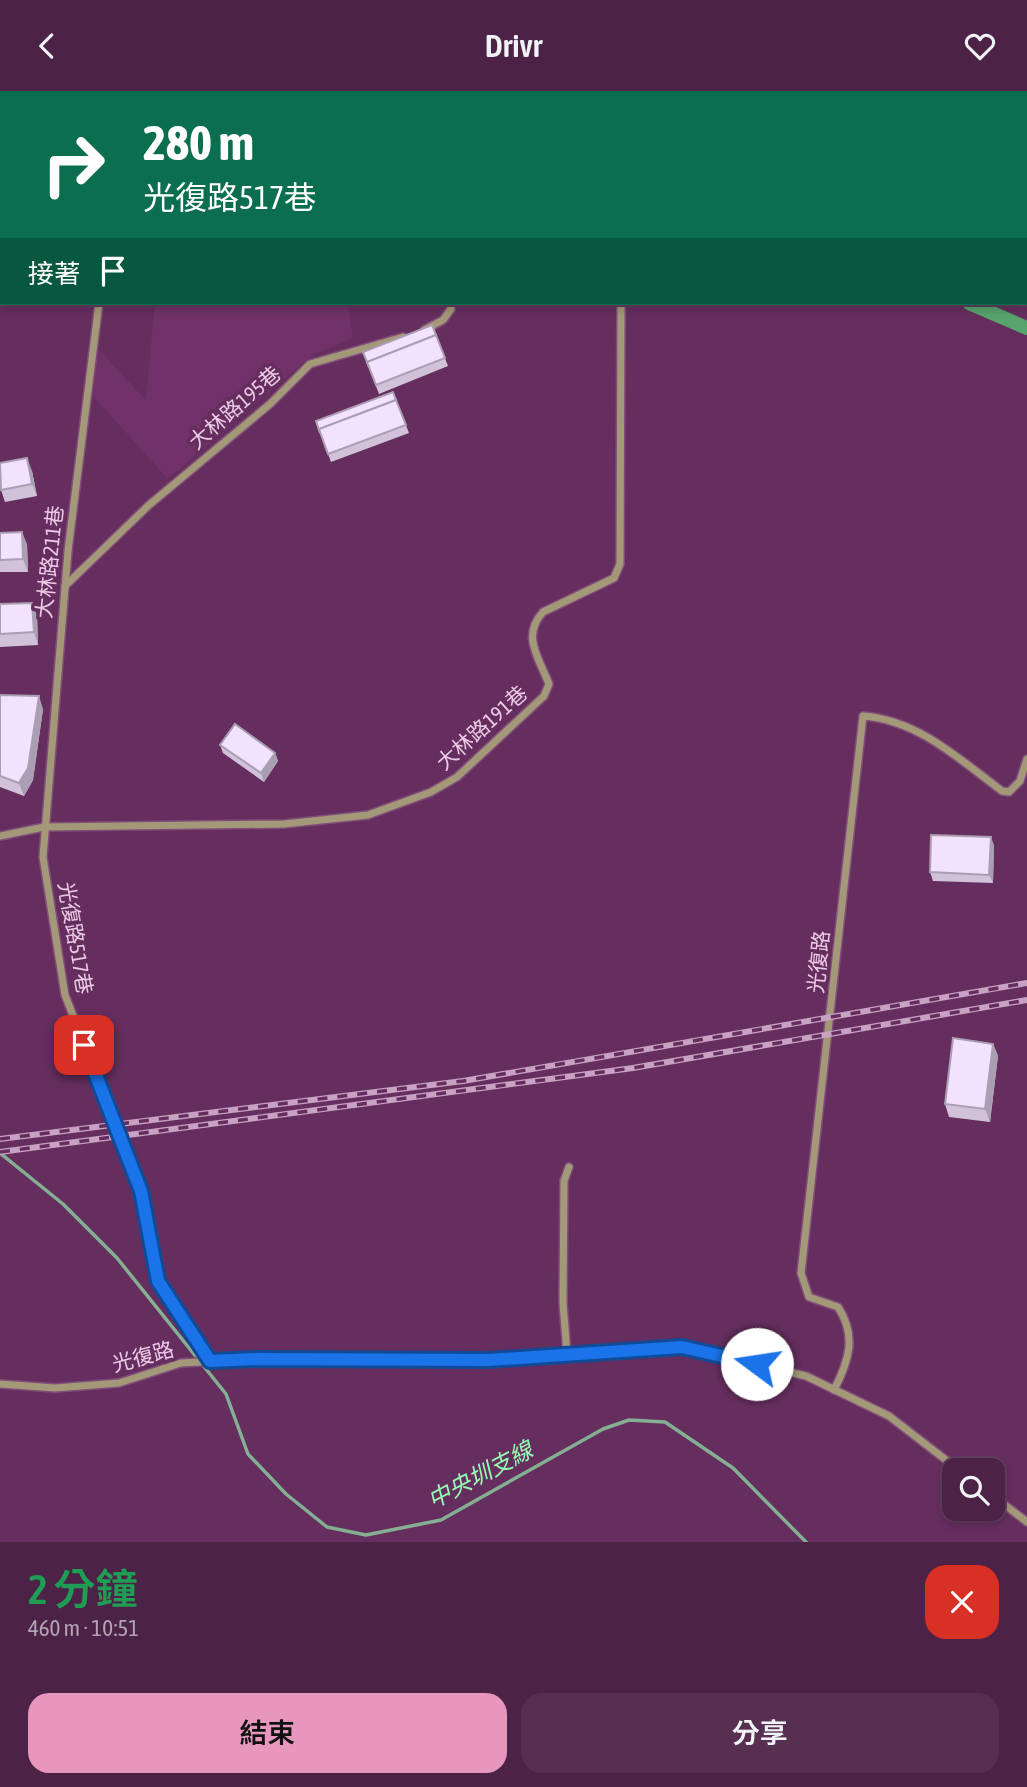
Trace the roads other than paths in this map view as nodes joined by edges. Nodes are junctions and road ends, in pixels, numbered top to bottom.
1 (99, 305) edge
2 (450, 305) edge
3 (621, 305) edge
4 (421, 332) edge
5 (408, 336) edge
6 (65, 586) junction
7 (1027, 759) edge
8 (44, 827) junction
9 (0, 836) edge
10 (569, 1167) dead end
11 (567, 1354) junction
12 (210, 1361) junction
13 (0, 1384) edge
14 (834, 1390) junction
15 (943, 1458) edge
16 (1005, 1505) edge
17 (1027, 1522) edge

1 - 6 street, 大林路211巷
2 - 4 street
3 - 8 street, 大林路191巷
5 - 6 street, 大林路195巷
6 - 8 street, 大林路211巷
7 - 14 street, 光復路
8 - 9 street, 大林路191巷
8 - 12 street, 光復路517巷
10 - 11 street
11 - 12 street, 光復路
11 - 14 street, 光復路
12 - 13 street, 光復路
14 - 15 street, 光復路
16 - 17 street

